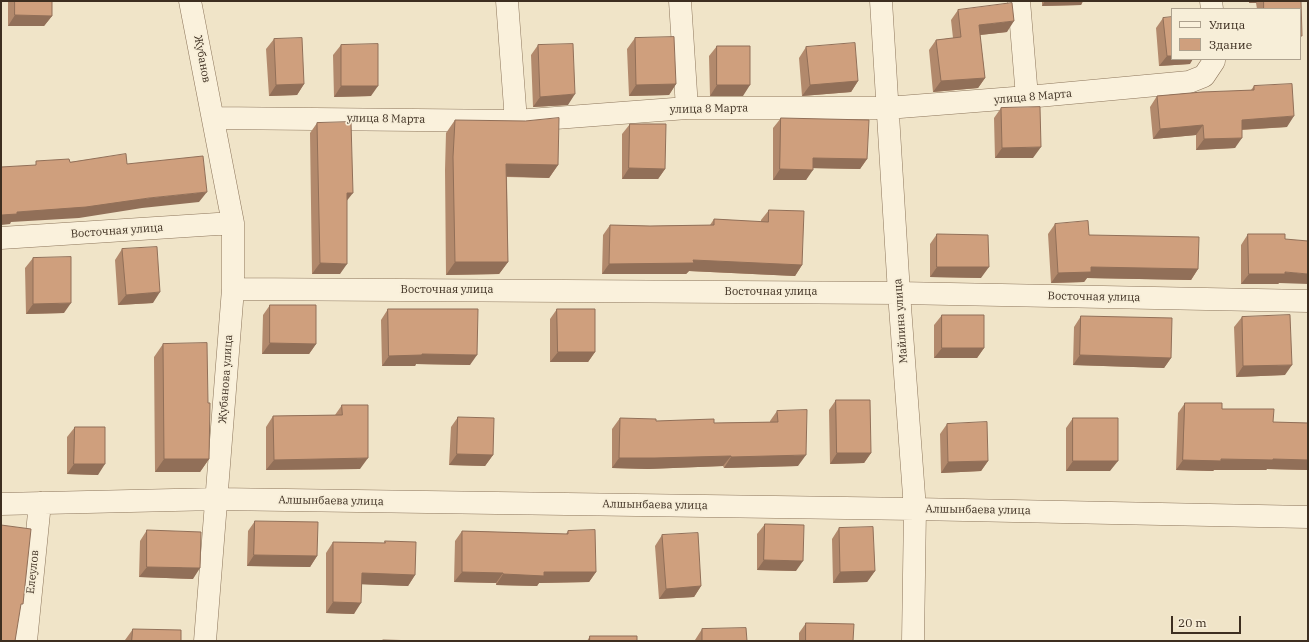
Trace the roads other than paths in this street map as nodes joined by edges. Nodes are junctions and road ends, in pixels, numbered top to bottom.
1 (190, 1) edge
2 (507, 1) edge
3 (680, 1) edge
4 (881, 1) edge
5 (1019, 1) edge
6 (1209, 68) edge
7 (1027, 97) junction
8 (687, 108) junction
9 (887, 108) junction
10 (213, 118) junction
11 (516, 120) junction
12 (233, 223) junction
13 (1, 238) edge
14 (233, 288) junction
15 (898, 293) junction
16 (1308, 301) edge
17 (216, 499) junction
18 (40, 503) junction
19 (1, 504) edge
20 (915, 508) junction
21 (1308, 517) edge
22 (26, 641) edge
23 (205, 641) edge
24 (913, 641) edge

1 - 10 street, Жубанов
2 - 11 street
3 - 8 street
4 - 9 street, Майлина улица
5 - 7 street
6 - 7 street, улица 8 Марта
7 - 9 street, улица 8 Марта
8 - 9 street, улица 8 Марта
8 - 11 street, улица 8 Марта
9 - 15 street, Майлина улица
10 - 11 street, улица 8 Марта
10 - 12 street, Жубанова улица
12 - 13 street, Восточная улица
12 - 14 street, Жубанова улица
14 - 15 street, Восточная улица
14 - 17 street, Жубанова улица
15 - 16 street, Восточная улица
15 - 20 street, Майлина улица
17 - 18 street, Алшынбаева улица
17 - 20 street, Алшынбаева улица
17 - 23 street, Жубанова улица
18 - 19 street, Алшынбаева улица
18 - 22 street, Елеулов
20 - 21 street, Алшынбаева улица
20 - 24 street, Майлина улица

